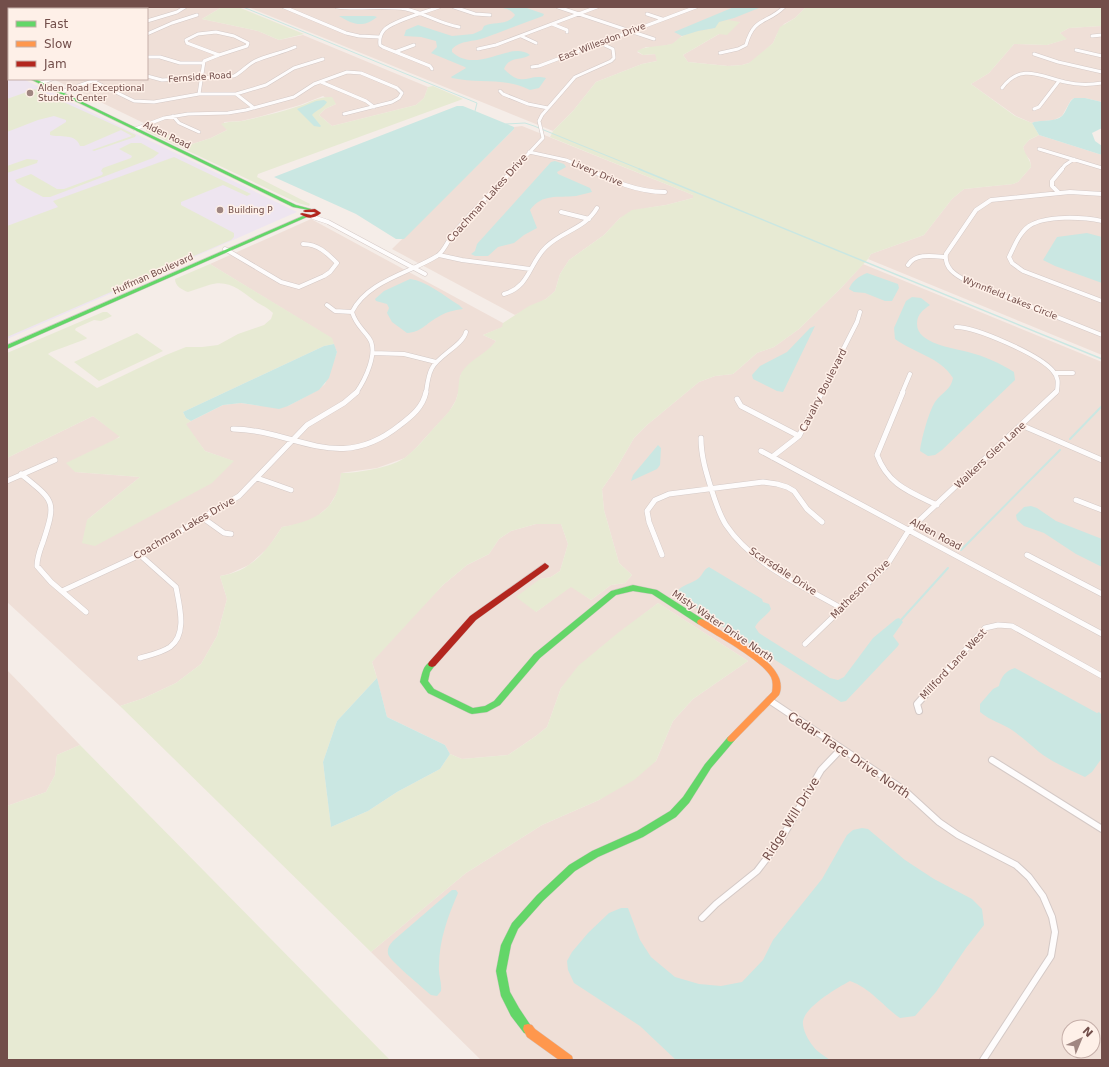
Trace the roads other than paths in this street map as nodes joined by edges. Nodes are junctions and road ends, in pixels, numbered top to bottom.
1 (185, 7) edge
2 (284, 7) edge
3 (337, 7) edge
4 (385, 7) edge
5 (440, 7) edge
6 (454, 7) edge
7 (558, 7) edge
8 (597, 7) edge
9 (696, 7) edge
10 (784, 7) edge
11 (419, 14) junction
12 (578, 14) junction
13 (647, 14) dead end
14 (490, 15) dead end
15 (197, 16) dead end
16 (662, 19) junction
17 (148, 21) edge
18 (552, 24) junction
19 (459, 27) dead end
20 (567, 32) dead end
21 (631, 32) junction
22 (148, 34) edge
23 (1102, 35) edge
24 (521, 36) junction
25 (1092, 36) dead end
26 (379, 37) junction
27 (654, 39) dead end
28 (536, 43) dead end
29 (600, 43) junction
30 (414, 45) dead end
31 (295, 47) dead end
32 (478, 50) dead end
33 (1076, 50) dead end
34 (395, 52) junction
35 (720, 53) dead end
36 (220, 54) junction
37 (1034, 54) dead end
38 (1102, 56) edge
39 (148, 57) edge
40 (323, 59) dead end
41 (203, 63) junction
42 (532, 67) dead end
43 (432, 69) dead end
44 (1021, 70) dead end
45 (1102, 72) edge
46 (1025, 74) junction
47 (148, 76) edge
48 (202, 78) junction
49 (34, 80) edge
50 (49, 80) edge
51 (93, 81) joint
52 (1059, 81) junction
53 (321, 82) junction
54 (41, 83) junction
55 (1102, 83) edge
56 (1097, 84) junction
57 (1002, 88) dead end
58 (1102, 90) edge
59 (500, 91) dead end
60 (61, 92) junction
61 (199, 94) junction
62 (236, 94) junction
63 (374, 107) junction
64 (254, 108) junction
65 (548, 108) junction
66 (1034, 109) dead end
67 (344, 114) dead end
68 (173, 116) junction
69 (135, 129) junction
70 (199, 132) dead end
71 (1039, 149) dead end
72 (529, 152) junction
73 (1074, 159) junction
74 (1102, 168) edge
75 (665, 192) dead end
76 (1059, 193) junction
77 (1102, 194) edge
78 (295, 206) junction
79 (597, 208) dead end
80 (309, 209) junction
81 (562, 212) dead end
82 (308, 215) junction
83 (589, 219) junction
84 (1102, 221) edge
85 (328, 222) junction
86 (304, 244) dead end
87 (226, 250) junction
88 (439, 255) junction
89 (945, 256) junction
90 (908, 265) dead end
91 (414, 267) junction
92 (530, 269) junction
93 (426, 274) dead end
94 (504, 294) dead end
95 (1102, 301) edge
96 (326, 305) dead end
97 (352, 312) junction
98 (860, 312) dead end
99 (956, 326) dead end
100 (466, 332) dead end
101 (1101, 334) edge
102 (7, 343) edge
103 (7, 347) edge
104 (373, 353) junction
105 (436, 362) junction
106 (1073, 373) dead end
107 (910, 374) dead end
108 (1056, 374) junction
109 (737, 399) dead end
110 (1021, 425) junction
111 (233, 429) dead end
112 (799, 436) junction
113 (701, 438) dead end
114 (291, 440) junction
115 (761, 451) dead end
116 (772, 457) junction
117 (55, 460) dead end
118 (1102, 460) edge
119 (22, 474) junction
120 (257, 478) junction
121 (7, 481) edge
122 (711, 489) junction
123 (291, 490) dead end
124 (1076, 500) dead end
125 (937, 504) junction
126 (1102, 510) edge
127 (203, 518) junction
128 (822, 522) dead end
129 (908, 530) junction
130 (232, 534) dead end
131 (140, 554) junction
132 (662, 555) dead end
133 (1026, 555) dead end
134 (545, 566) dead end
135 (62, 591) junction
136 (1102, 594) edge
137 (841, 608) junction
138 (86, 612) dead end
139 (1102, 634) edge
140 (805, 644) dead end
141 (140, 658) dead end
142 (1102, 676) edge
143 (769, 700) junction
144 (919, 711) dead end
145 (841, 749) junction
146 (992, 760) dead end
147 (1102, 829) edge
148 (702, 918) dead end
149 (568, 1060) edge
150 (983, 1060) edge

1 - 17 street
2 - 26 street
3 - 4 street
4 - 11 street
5 - 11 street
6 - 14 street
7 - 12 street
8 - 12 street
9 - 16 street, East Willesdon Drive
10 - 35 street
11 - 19 street
11 - 26 street
12 - 18 street
12 - 21 street
13 - 16 street
15 - 22 street
16 - 21 street, East Willesdon Drive
18 - 20 street
18 - 24 street
21 - 27 street
21 - 29 street, East Willesdon Drive
23 - 25 street
24 - 28 street
24 - 32 street
26 - 34 street
29 - 42 street, East Willesdon Drive
29 - 65 street
30 - 34 street
31 - 48 street, Fernside Road
33 - 38 street
34 - 43 street
36 - 36 street
36 - 41 street
37 - 45 street
39 - 41 street
40 - 62 street
41 - 48 street
44 - 46 street
46 - 52 street
46 - 57 street
47 - 48 street, Fernside Road
48 - 61 street
49 - 54 street, Alden Road
50 - 54 street
51 - 60 street
51 - 61 street
52 - 56 street
52 - 66 street
53 - 63 street
53 - 63 street
53 - 64 street
54 - 60 street, Alden Road
55 - 56 street
56 - 58 street
59 - 65 street
60 - 69 street, Alden Road
61 - 62 street
62 - 64 street
63 - 67 street
64 - 68 street
65 - 72 street, Coachman Lakes Drive
68 - 69 street
68 - 70 street
69 - 78 street, Alden Road
71 - 73 street
72 - 75 street, Livery Drive
72 - 88 street, Coachman Lakes Drive
73 - 74 street
73 - 76 street
76 - 77 street
76 - 89 street
78 - 80 street, Alden Road
78 - 82 street, Alden Road
79 - 83 street
80 - 82 street, Huffman Boulevard
80 - 82 street, Alden Road
81 - 83 street
82 - 85 street, Alden Road
82 - 85 street, Alden Road
82 - 87 street, Huffman Boulevard
83 - 92 street
84 - 95 street
85 - 91 street, Alden Road
86 - 87 street
87 - 102 street, Huffman Boulevard
87 - 103 street, Huffman Boulevard
88 - 91 street
88 - 92 street
89 - 90 street
89 - 101 street, Wynnfield Lakes Circle
91 - 93 street, Alden Road
91 - 97 street
92 - 94 street
96 - 97 street
97 - 104 street
98 - 112 street, Cavalry Boulevard
99 - 108 street
100 - 105 street
104 - 105 street
104 - 114 street, Coachman Lakes Drive
105 - 114 street
106 - 108 street
107 - 125 street
108 - 110 street, Walkers Glen Lane
109 - 112 street
110 - 118 street
110 - 125 street, Walkers Glen Lane
111 - 114 street
112 - 116 street, Cavalry Boulevard
113 - 122 street, Scarsdale Drive
114 - 120 street, Coachman Lakes Drive
115 - 116 street, Alden Road
116 - 129 street, Alden Road
117 - 119 street
119 - 121 street
119 - 135 street
120 - 123 street
120 - 127 street, Coachman Lakes Drive
122 - 128 street
122 - 132 street
122 - 137 street, Scarsdale Drive
124 - 126 street
125 - 129 street, Walkers Glen Lane
127 - 130 street
127 - 131 street, Coachman Lakes Drive
129 - 137 street, Matheson Drive
129 - 139 street, Alden Road
131 - 135 street, Coachman Lakes Drive
131 - 141 street
133 - 136 street
134 - 143 street, Misty Water Drive North
135 - 138 street
137 - 140 street, Matheson Drive
142 - 144 street, Millford Lane West
143 - 145 street, Cedar Trace Drive North
143 - 149 street
145 - 148 street, Ridge Will Drive
145 - 150 street, Cedar Trace Drive North
146 - 147 street

